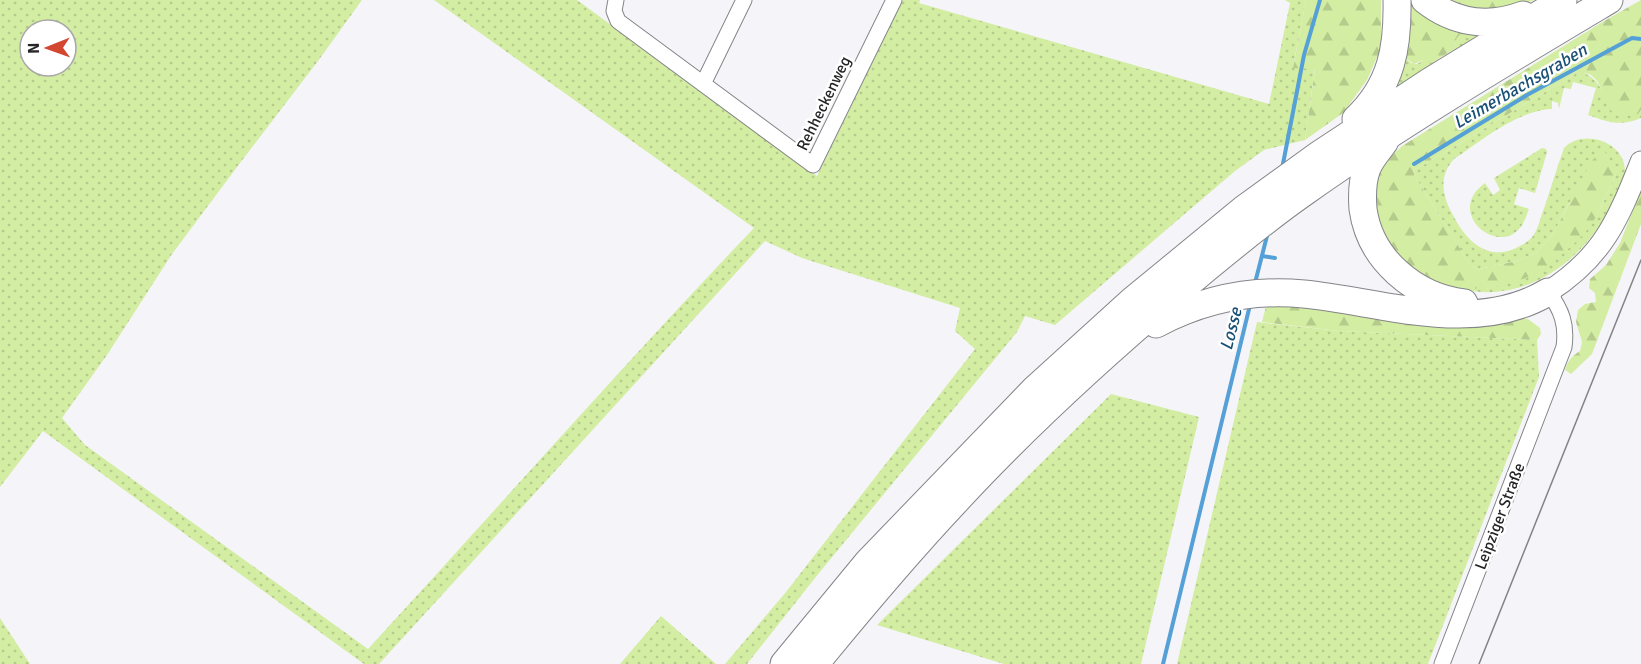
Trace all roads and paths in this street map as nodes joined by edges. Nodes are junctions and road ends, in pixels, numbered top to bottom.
1 (616, 0) edge
2 (744, 0) edge
3 (894, 0) edge
4 (1397, 0) edge
5 (1425, 0) edge
6 (1609, 0) edge
7 (1561, 1) edge
8 (703, 84) junction
9 (1394, 131) junction
10 (1312, 160) junction
11 (1641, 162) edge
12 (1548, 292) junction
13 (1113, 347) junction
14 (784, 664) edge
15 (814, 664) edge
16 (1442, 664) edge

1 - 8 street, Rehheckenweg
2 - 8 street
3 - 8 street, Rehheckenweg
4 - 10 highway
5 - 7 highway
6 - 9 highway
7 - 10 highway
9 - 12 highway
9 - 13 highway
10 - 14 highway
11 - 12 main road
12 - 13 highway
12 - 16 street, Leipziger Straße
13 - 15 highway

